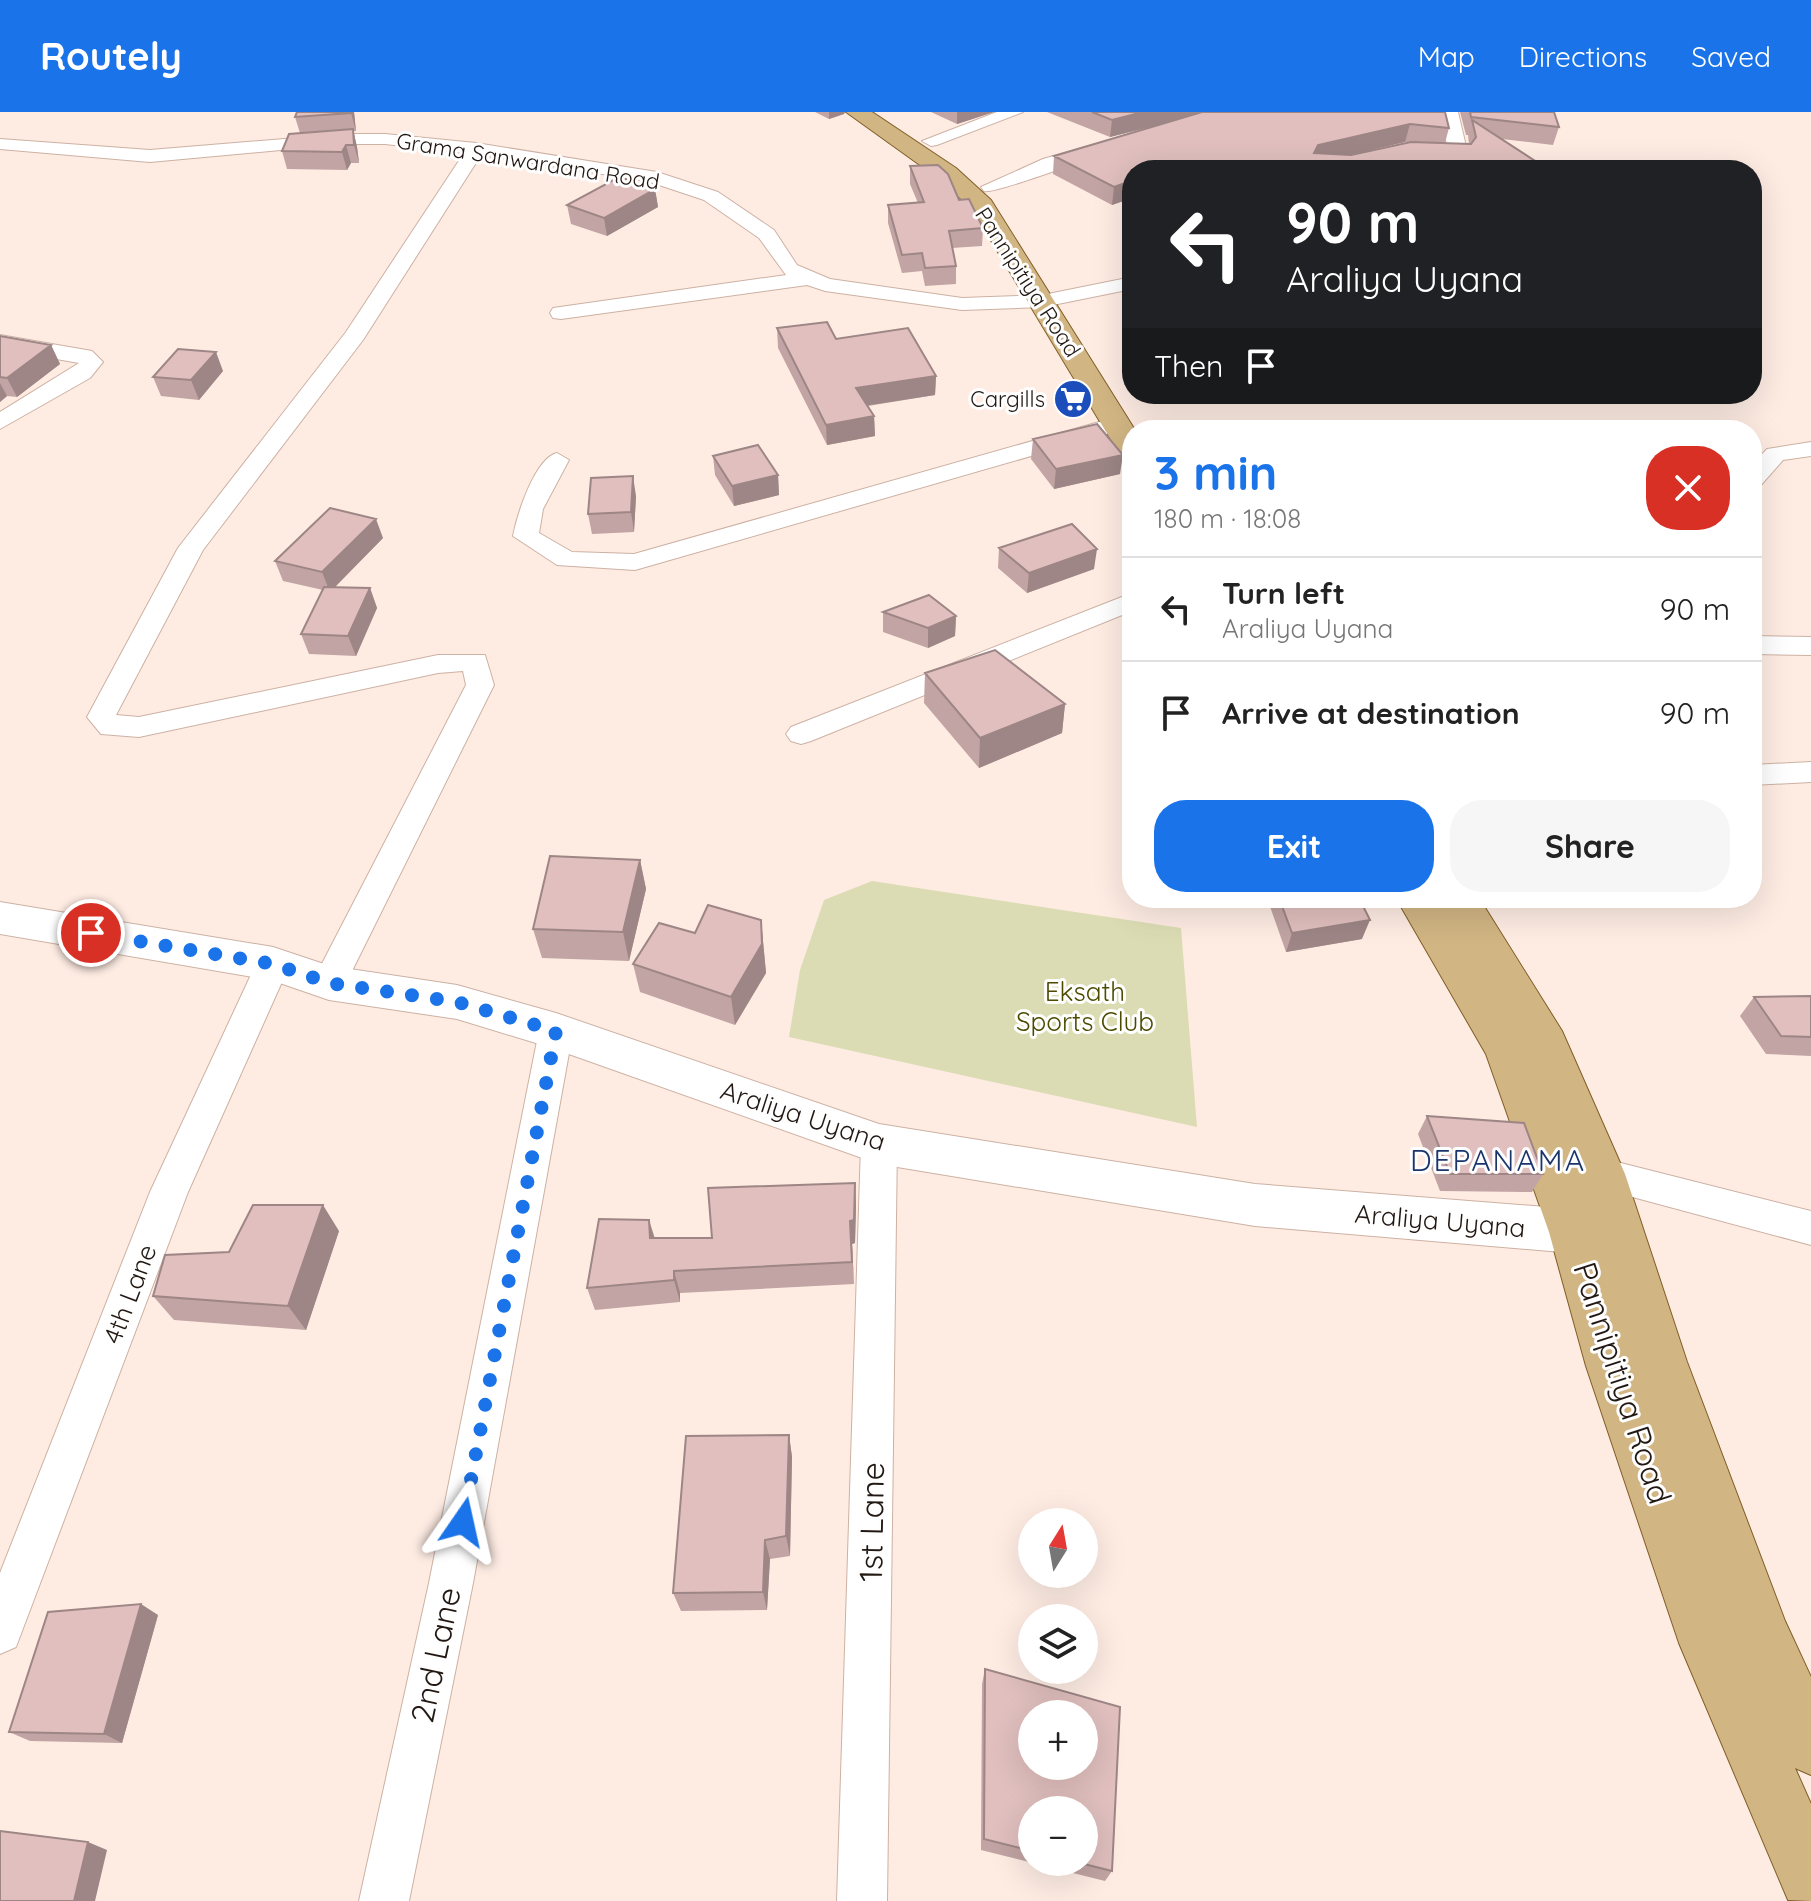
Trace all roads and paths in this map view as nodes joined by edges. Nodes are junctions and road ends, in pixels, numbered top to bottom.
1 (857, 112) edge
2 (885, 112) edge
3 (1014, 112) edge
4 (1449, 112) edge
5 (931, 141) junction
6 (0, 144) edge
7 (1110, 146) edge
8 (476, 149) junction
9 (1406, 151) edge
10 (991, 187) junction
11 (804, 279) junction
12 (1122, 285) edge
13 (1054, 299) junction
14 (561, 313) dead end
15 (0, 342) edge
16 (1122, 393) edge
17 (0, 422) edge
18 (1117, 424) junction
19 (1122, 433) edge
20 (1811, 449) edge
21 (557, 460) dead end
22 (1762, 469) edge
23 (1122, 605) edge
24 (1762, 645) edge
25 (1811, 646) edge
26 (801, 734) dead end
27 (1811, 772) edge
28 (1762, 774) edge
29 (1423, 908) edge
30 (1464, 908) edge
31 (0, 918) edge
32 (273, 964) junction
33 (329, 983) junction
34 (556, 1031) junction
35 (879, 1144) junction
36 (1601, 1174) junction
37 (1811, 1228) edge
38 (1598, 1234) junction
39 (0, 1631) edge
40 (1811, 1744) edge
41 (1811, 1877) edge
42 (384, 1901) edge
43 (862, 1901) edge

1 - 13 main road, Pannipitiya Road
2 - 5 main road, Pannipitiya Road
3 - 5 street
4 - 9 street
5 - 10 main road, Pannipitiya Road
6 - 8 street, Grama Sanwardana Road
7 - 10 street
8 - 11 street, Grama Sanwardana Road
8 - 33 street
10 - 13 main road, Pannipitiya Road
11 - 13 street
11 - 14 street
12 - 13 street
13 - 16 main road, Pannipitiya Road
13 - 18 main road, Pannipitiya Road
15 - 17 street
18 - 19 main road, Pannipitiya Road
18 - 21 street
20 - 22 street
23 - 26 street
24 - 25 street
27 - 28 street
29 - 38 main road, Pannipitiya Road
30 - 36 main road, Pannipitiya Road
31 - 32 street, Araliya Uyana
32 - 33 street, Araliya Uyana
32 - 39 street, 4th Lane
33 - 34 street, Araliya Uyana
34 - 35 street, Araliya Uyana
34 - 42 street, 2nd Lane
35 - 38 street, Araliya Uyana
35 - 43 street, 1st Lane
36 - 37 street
36 - 38 main road, Pannipitiya Road
38 - 40 main road, Pannipitiya Road
38 - 41 main road, Pannipitiya Road

